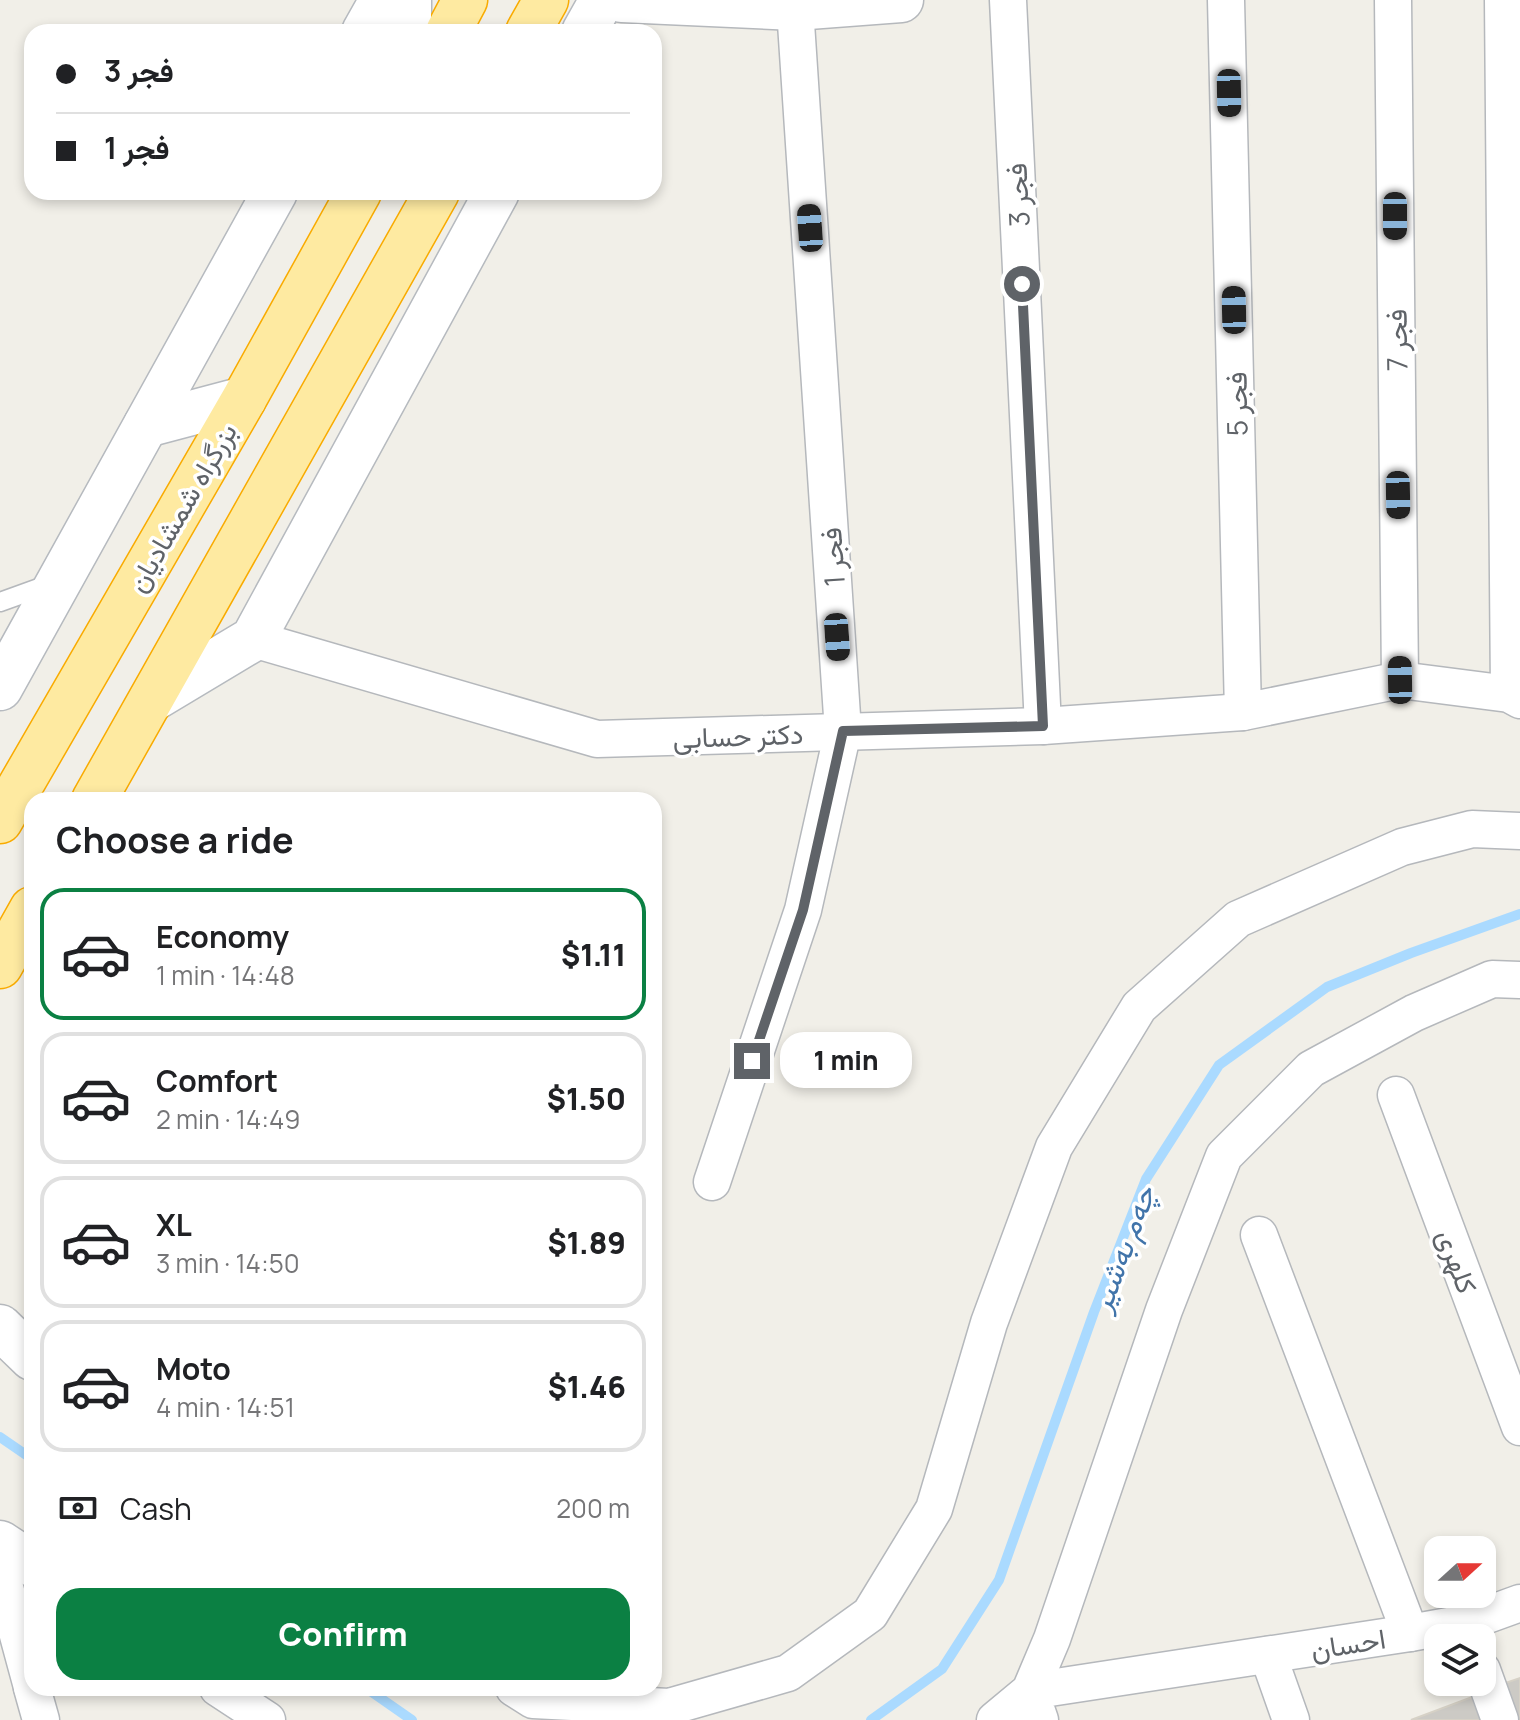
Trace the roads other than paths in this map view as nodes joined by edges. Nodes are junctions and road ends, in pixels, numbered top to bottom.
1 (382, 0) edge
2 (409, 0) edge
3 (465, 0) edge
4 (546, 0) edge
5 (602, 0) edge
6 (622, 0) edge
7 (901, 0) edge
8 (1008, 0) edge
9 (1226, 0) edge
10 (1393, 0) edge
11 (1503, 0) edge
12 (795, 8) junction
13 (368, 24) edge
14 (409, 24) edge
15 (452, 24) edge
16 (532, 24) edge
17 (588, 24) edge
18 (271, 200) edge
19 (355, 200) edge
20 (432, 200) edge
21 (493, 200) edge
22 (244, 399) junction
23 (146, 425) junction
24 (60, 580) junction
25 (0, 602) edge
26 (253, 639) junction
27 (1400, 680) junction
28 (0, 688) edge
29 (1515, 697) edge
30 (151, 700) junction
31 (1243, 712) junction
32 (1043, 726) junction
33 (843, 731) junction
34 (99, 792) edge
35 (0, 821) edge
36 (1520, 831) edge
37 (24, 923) edge
38 (0, 966) edge
39 (1520, 980) edge
40 (1396, 1095) dead end
41 (712, 1182) dead end
42 (1259, 1235) dead end
43 (0, 1327) edge
44 (24, 1350) edge
45 (1520, 1427) edge
46 (0, 1543) edge
47 (24, 1559) edge
48 (0, 1569) edge
49 (1520, 1603) edge
50 (1480, 1624) edge
51 (1424, 1632) edge
52 (1410, 1633) junction
53 (1268, 1655) junction
54 (24, 1658) edge
55 (34, 1696) edge
56 (230, 1696) edge
57 (527, 1696) edge
58 (1491, 1696) edge
59 (1035, 1706) edge
60 (41, 1720) edge
61 (267, 1720) edge
62 (995, 1720) edge
63 (1291, 1720) edge
64 (1500, 1720) edge

1 - 13 main road
2 - 14 main road
3 - 15 highway
4 - 16 highway
5 - 17 main road
6 - 12 main road
7 - 12 main road
8 - 32 street, فجر 3
9 - 31 street, فجر 5
10 - 27 street, فجر 7
11 - 29 street
12 - 33 street, فجر 1
18 - 23 main road
19 - 22 highway, بزرگراه شمشادیان
20 - 30 highway
21 - 26 main road
22 - 23 main road
22 - 35 highway, بزرگراه شمشادیان
23 - 24 main road
24 - 25 lane
24 - 28 main road
26 - 30 main road
26 - 33 street, دکتر حسابی
27 - 29 street, دکتر حسابی
27 - 31 street, دکتر حسابی
30 - 34 highway
31 - 32 street, دکتر حسابی
32 - 33 street, دکتر حسابی
33 - 41 street, فجر 1
36 - 57 street
37 - 38 highway
39 - 59 street
40 - 45 street, کلهری
42 - 52 street
43 - 44 main road
46 - 47 main road
48 - 54 street
49 - 50 street, احسان
51 - 52 street, احسان
52 - 53 street, احسان
53 - 59 street, احسان
53 - 63 street
55 - 60 street
56 - 61 street
58 - 64 street
59 - 62 street

